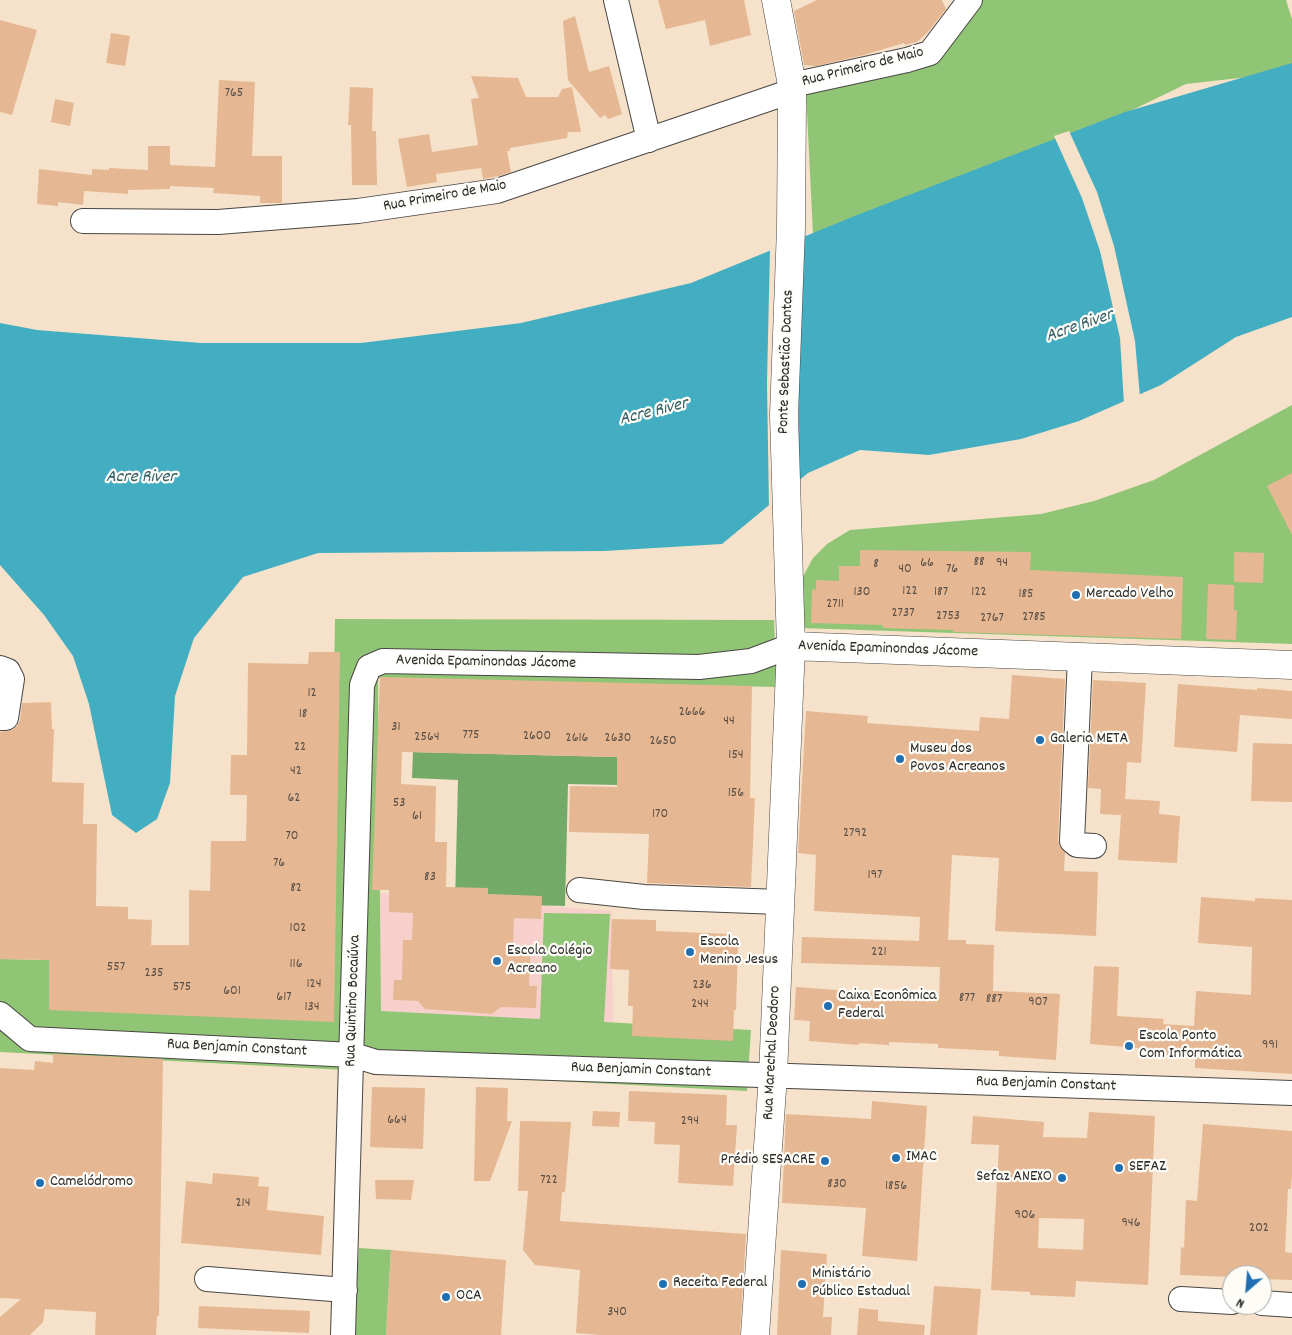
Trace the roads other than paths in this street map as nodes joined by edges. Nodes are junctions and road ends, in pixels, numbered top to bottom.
1 (616, 0) edge
2 (776, 0) edge
3 (970, 0) edge
4 (792, 92) junction
5 (649, 140) junction
6 (83, 221) dead end
7 (791, 634) junction
8 (1080, 657) junction
9 (1292, 665) edge
10 (0, 668) edge
11 (369, 668) joint
12 (0, 718) edge
13 (1094, 846) dead end
14 (579, 890) dead end
15 (780, 902) junction
16 (0, 1014) edge
17 (353, 1055) junction
18 (773, 1076) junction
19 (1292, 1093) edge
20 (207, 1279) dead end
21 (345, 1290) junction
22 (1181, 1299) dead end
23 (1222, 1301) edge
24 (1272, 1304) edge
25 (1292, 1305) edge
26 (344, 1335) edge
27 (755, 1335) edge

1 - 5 street
2 - 4 main road, Ponte Sebastião Dantas
3 - 4 street, Rua Primeiro de Maio
4 - 5 street, Rua Primeiro de Maio
4 - 7 main road, Ponte Sebastião Dantas
5 - 6 street, Rua Primeiro de Maio
7 - 8 main road, Avenida Epaminondas Jácome
7 - 11 street, Avenida Epaminondas Jácome
7 - 15 main road, Rua Marechal Deodoro
8 - 9 main road, Avenida Epaminondas Jácome
8 - 13 street
10 - 12 street
11 - 17 street, Rua Quintino Bocaiúva
14 - 15 street
15 - 18 main road, Rua Marechal Deodoro
16 - 17 street, Rua Benjamin Constant
17 - 18 street, Rua Benjamin Constant
17 - 21 street, Rua Quintino Bocaiúva
18 - 19 street, Rua Benjamin Constant
18 - 27 main road, Rua Marechal Deodoro
20 - 21 street
21 - 26 street, Rua Quintino Bocaiúva
22 - 23 street
24 - 25 street

